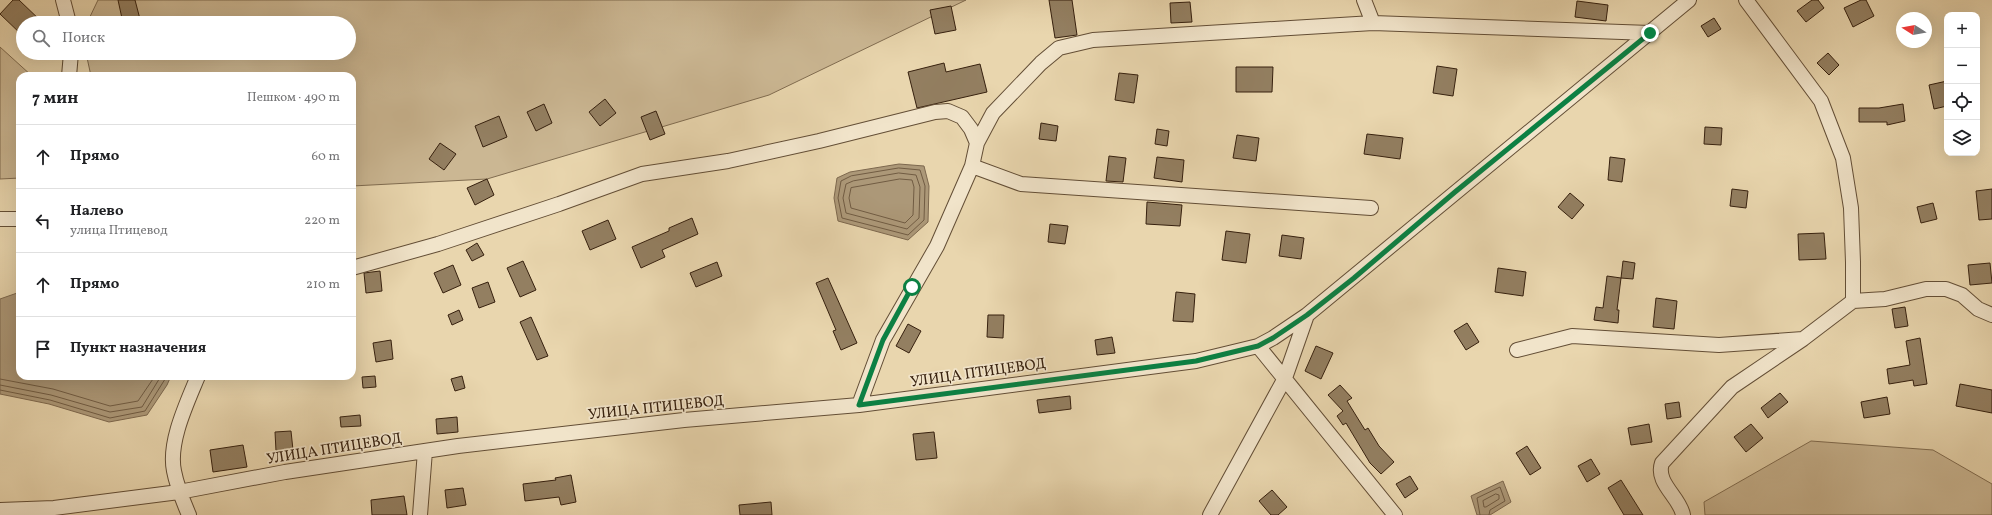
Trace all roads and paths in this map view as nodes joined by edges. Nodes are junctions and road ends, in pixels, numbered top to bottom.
1 (63, 0) edge
2 (1364, 0) edge
3 (1689, 0) edge
4 (1746, 0) edge
5 (67, 16) edge
6 (1373, 23) junction
7 (1650, 33) junction
8 (70, 60) edge
9 (69, 72) edge
10 (977, 143) junction
11 (972, 166) junction
12 (1371, 208) dead end
13 (0, 219) edge
14 (16, 219) edge
15 (356, 267) edge
16 (1853, 301) junction
17 (1307, 315) junction
18 (1992, 315) edge
19 (1803, 339) junction
20 (1258, 346) junction
21 (1517, 350) dead end
22 (1285, 378) junction
23 (196, 380) edge
24 (859, 405) junction
25 (425, 451) junction
26 (179, 492) junction
27 (0, 510) edge
28 (52, 512) edge
29 (189, 515) edge
30 (420, 515) edge
31 (1210, 515) edge
32 (1395, 515) edge
33 (1684, 515) edge

1 - 5 street
2 - 6 street
3 - 7 street, УЛИЦА ПТИЦЕВОД
4 - 16 street
6 - 7 street
6 - 10 street
7 - 17 street, УЛИЦА ПТИЦЕВОД
8 - 9 street
10 - 11 street
10 - 15 street
11 - 12 street
11 - 24 street
13 - 14 street
16 - 18 street
16 - 19 street
17 - 20 street, УЛИЦА ПТИЦЕВОД
17 - 22 street
19 - 21 street
19 - 33 street
20 - 22 street
20 - 24 street, УЛИЦА ПТИЦЕВОД
22 - 31 street
22 - 32 street
23 - 26 street
24 - 25 street, УЛИЦА ПТИЦЕВОД
25 - 26 street, УЛИЦА ПТИЦЕВОД
25 - 30 street
26 - 28 street, УЛИЦА ПТИЦЕВОД
26 - 29 street
27 - 28 street, УЛИЦА ПТИЦЕВОД

